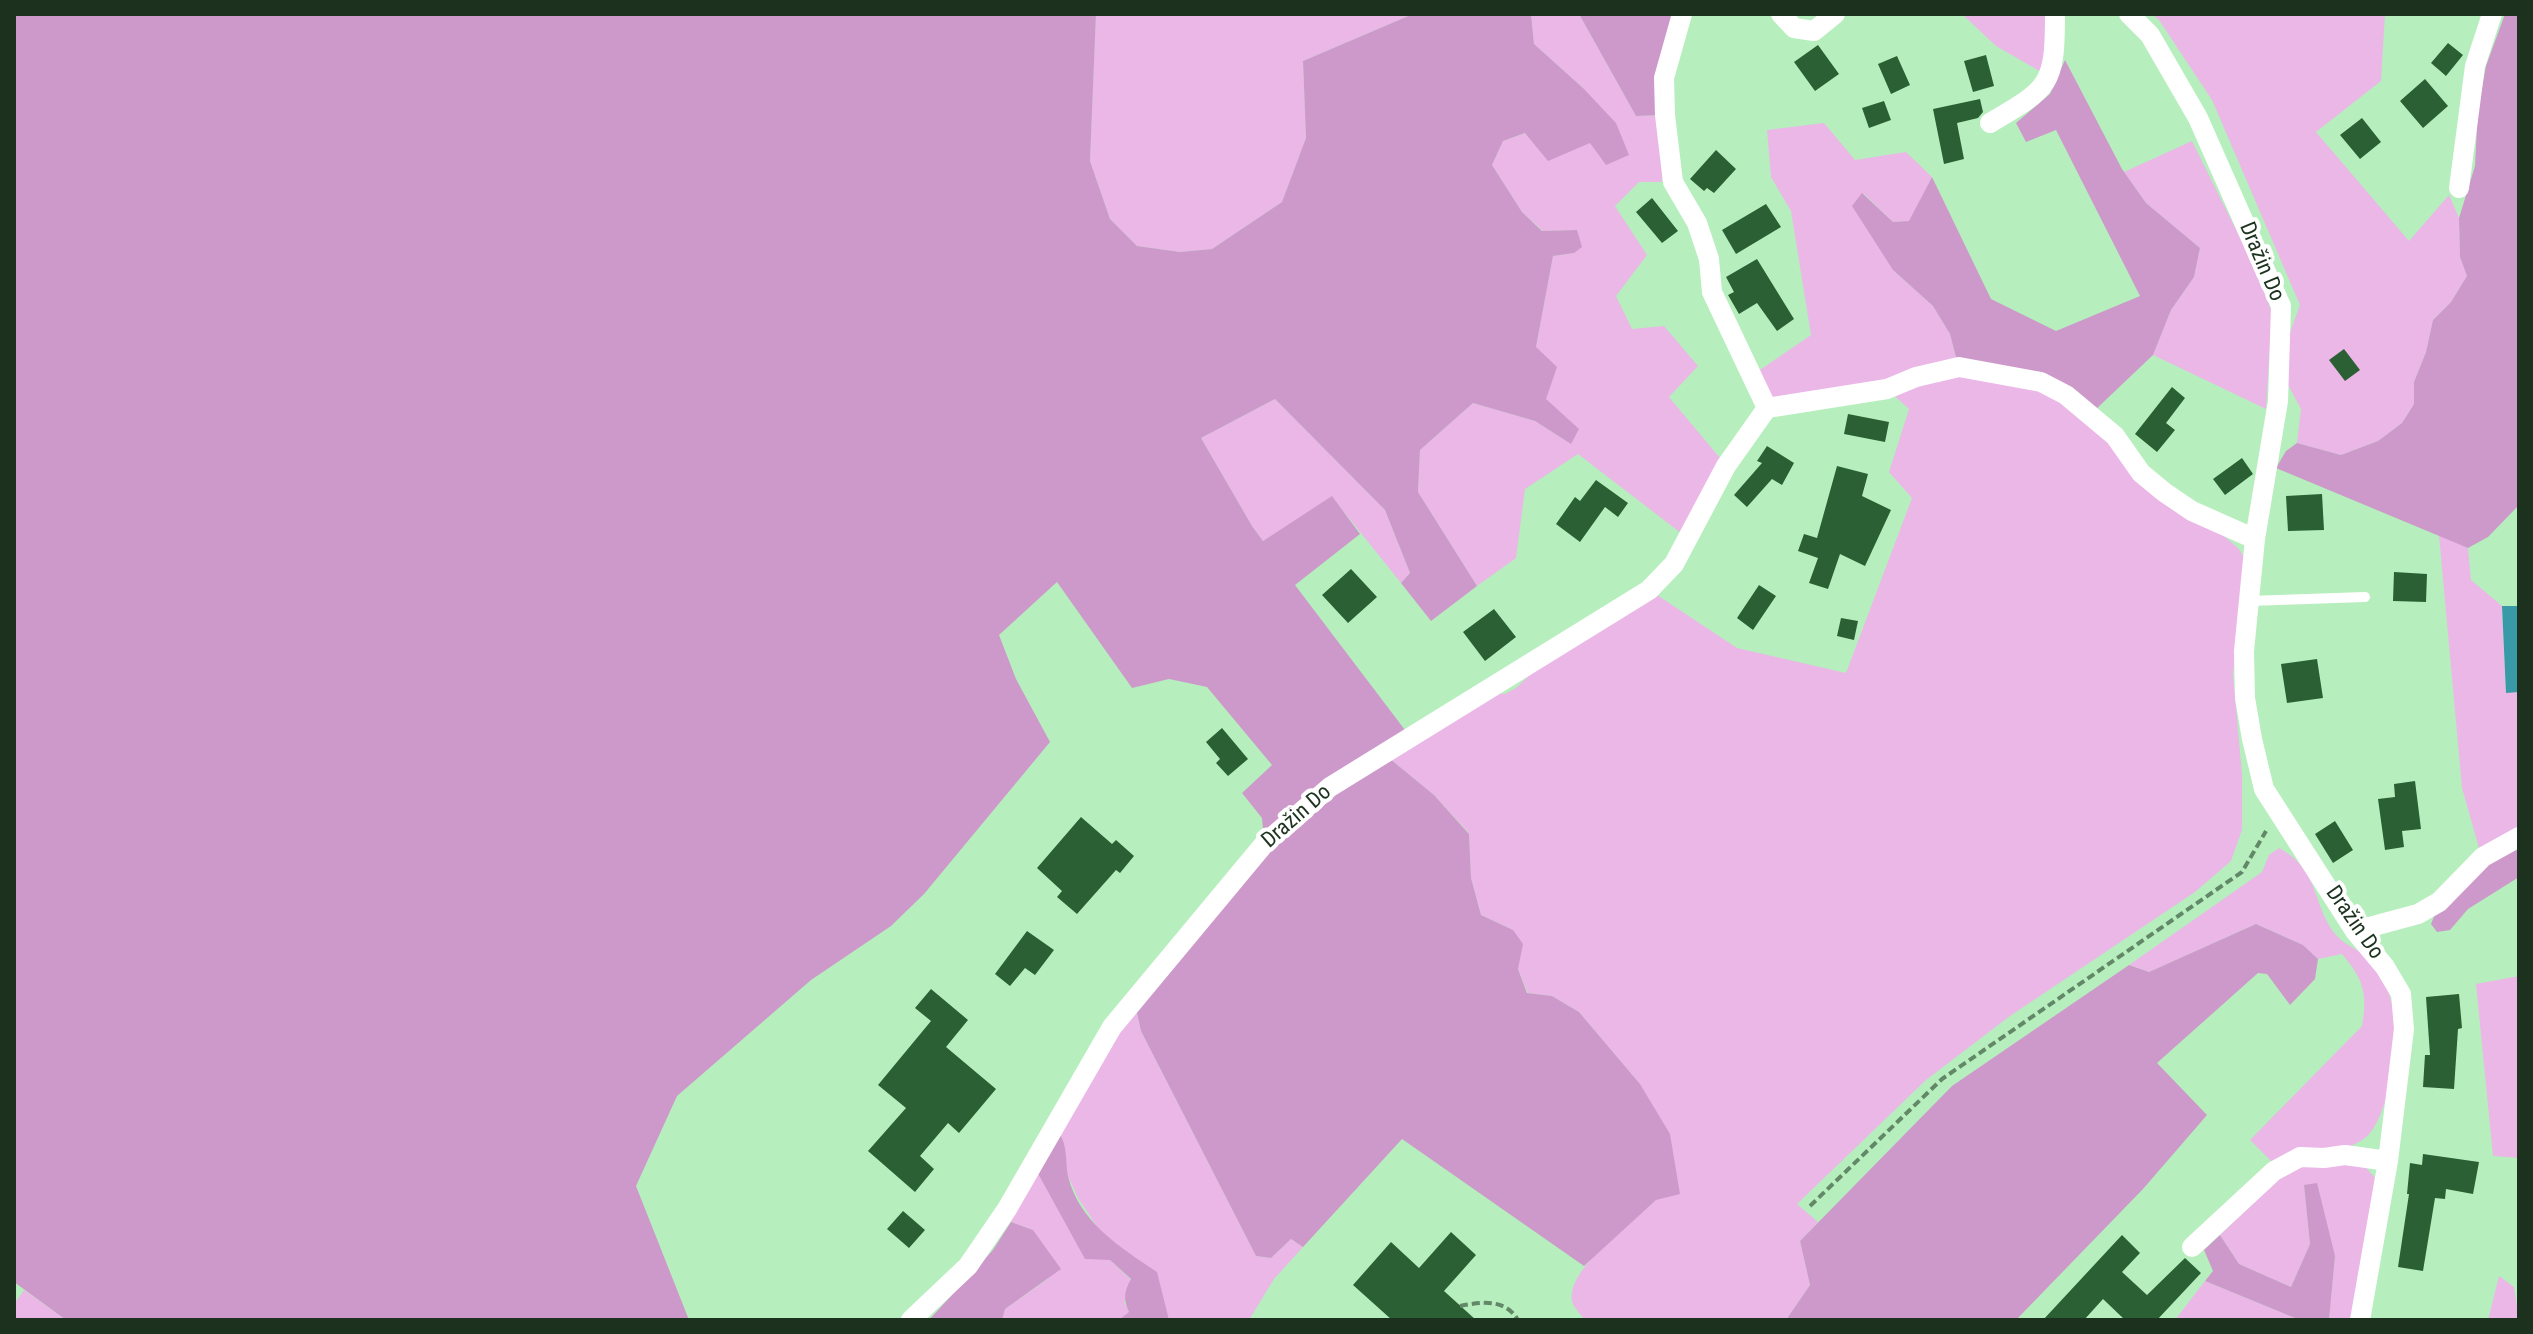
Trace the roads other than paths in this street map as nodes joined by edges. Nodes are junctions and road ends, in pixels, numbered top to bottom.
1 (1682, 14) edge
2 (1781, 14) edge
3 (1835, 14) edge
4 (2055, 14) edge
5 (2129, 14) edge
6 (2492, 14) edge
7 (1990, 123) dead end
8 (2459, 188) dead end
9 (1767, 408) junction
10 (2255, 539) junction
11 (2365, 597) dead end
12 (2249, 601) junction
13 (2519, 837) edge
14 (2355, 931) junction
15 (2388, 1161) junction
16 (2192, 1247) dead end
17 (911, 1320) edge
18 (2360, 1320) edge

1 - 9 street
2 - 3 street
4 - 7 street
5 - 10 street, Dražin Do
6 - 8 street
9 - 10 street
9 - 17 street, Dražin Do
10 - 12 street, Dražin Do
11 - 12 lane
12 - 14 street, Dražin Do
13 - 14 street
14 - 15 street, Dražin Do
15 - 16 street
15 - 18 street, Dražin Do

